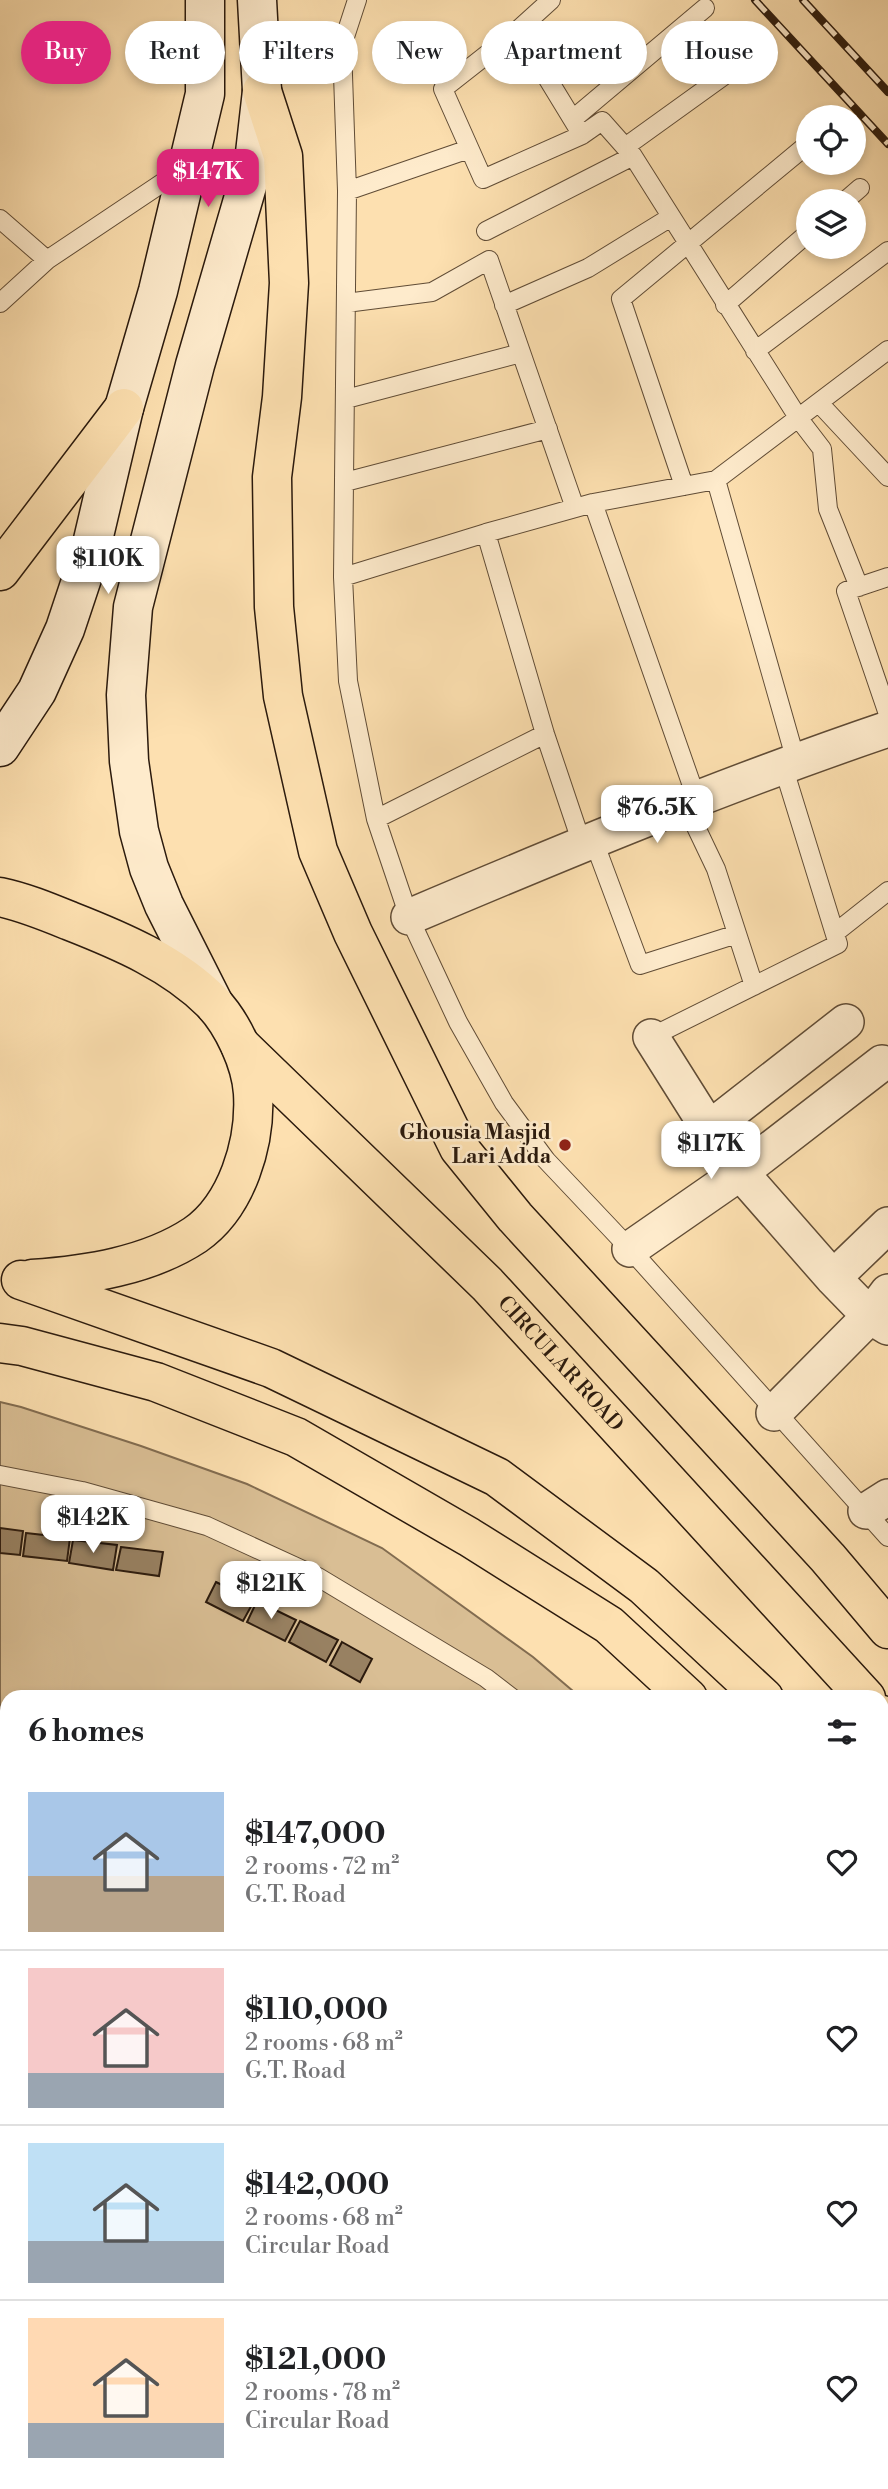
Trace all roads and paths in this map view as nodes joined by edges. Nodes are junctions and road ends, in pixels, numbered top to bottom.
1 (205, 0) edge
2 (257, 0) edge
3 (357, 0) edge
4 (551, 0) edge
5 (705, 8) dead end
6 (528, 21) edge
7 (481, 59) edge
8 (551, 84) edge
9 (716, 84) edge
10 (261, 91) junction
11 (578, 127) junction
12 (469, 149) junction
13 (629, 152) junction
14 (796, 154) edge
15 (188, 165) junction
16 (346, 191) junction
17 (671, 217) junction
18 (0, 219) edge
19 (486, 231) dead end
20 (688, 243) junction
21 (796, 243) edge
22 (888, 251) edge
23 (47, 260) junction
24 (0, 303) edge
25 (346, 303) junction
26 (504, 304) junction
27 (725, 304) junction
28 (888, 350) edge
29 (755, 351) junction
30 (521, 353) junction
31 (346, 399) junction
32 (819, 403) junction
33 (124, 408) junction
34 (799, 419) junction
35 (548, 429) junction
36 (888, 477) edge
37 (716, 480) junction
38 (345, 482) junction
39 (684, 486) junction
40 (584, 505) junction
41 (486, 533) junction
42 (0, 571) edge
43 (344, 577) junction
44 (888, 577) edge
45 (859, 587) junction
46 (888, 714) edge
47 (888, 729) edge
48 (545, 734) junction
49 (0, 747) edge
50 (789, 764) junction
51 (691, 802) junction
52 (376, 819) junction
53 (587, 842) junction
54 (888, 891) edge
55 (0, 897) edge
56 (410, 917) junction
57 (835, 933) junction
58 (737, 934) junction
59 (754, 986) junction
60 (214, 1004) junction
61 (846, 1022) dead end
62 (651, 1037) joint
63 (240, 1045) junction
64 (882, 1063) dead end
65 (709, 1129) junction
66 (741, 1172) junction
67 (888, 1225) edge
68 (629, 1249) junction
69 (833, 1278) junction
70 (10, 1280) edge
71 (882, 1312) edge
72 (0, 1343) edge
73 (774, 1413) junction
74 (0, 1475) edge
75 (877, 1504) edge
76 (888, 1538) edge
77 (888, 1629) edge
78 (502, 1690) edge
79 (679, 1690) edge
80 (755, 1690) edge
81 (859, 1690) edge

1 - 15 main road
2 - 10 main road
3 - 16 lane
4 - 6 lane
5 - 11 lane
7 - 12 lane
8 - 11 lane
9 - 13 lane
10 - 60 main road
10 - 77 main road
11 - 12 lane
11 - 13 lane
12 - 16 lane
13 - 17 lane
13 - 19 lane
14 - 20 lane
15 - 23 lane
15 - 33 main road
16 - 25 lane
17 - 20 lane
17 - 26 lane
18 - 23 lane
20 - 27 lane
20 - 39 lane
21 - 27 lane
22 - 29 lane
23 - 24 lane
25 - 26 lane
25 - 31 lane
26 - 30 lane
27 - 29 lane
28 - 32 lane
29 - 34 lane
30 - 31 lane
30 - 35 lane
31 - 38 lane
32 - 34 lane
32 - 36 lane
33 - 42 main road
33 - 49 main road
34 - 37 lane
34 - 45 lane
35 - 38 lane
35 - 40 lane
37 - 39 lane
37 - 50 lane
38 - 43 lane
39 - 40 lane
40 - 41 lane
40 - 51 lane
41 - 43 lane
41 - 48 lane
43 - 52 lane
44 - 45 lane
45 - 46 lane
47 - 50 street
48 - 52 lane
48 - 53 lane
50 - 51 street
50 - 57 lane
51 - 53 street
51 - 58 lane
52 - 56 lane
53 - 56 street
53 - 58 lane
54 - 57 lane
55 - 60 main road
56 - 68 lane
57 - 59 lane
58 - 59 lane
59 - 62 lane
60 - 63 main road
61 - 65 street
62 - 65 street
63 - 70 main road
63 - 81 main road, CIRCULAR ROAD
64 - 66 street
65 - 66 street
66 - 68 street
66 - 69 street
67 - 69 street
68 - 73 lane
69 - 71 street
70 - 80 main road
71 - 73 street
72 - 79 main road
73 - 75 lane
74 - 78 lane
75 - 76 lane

